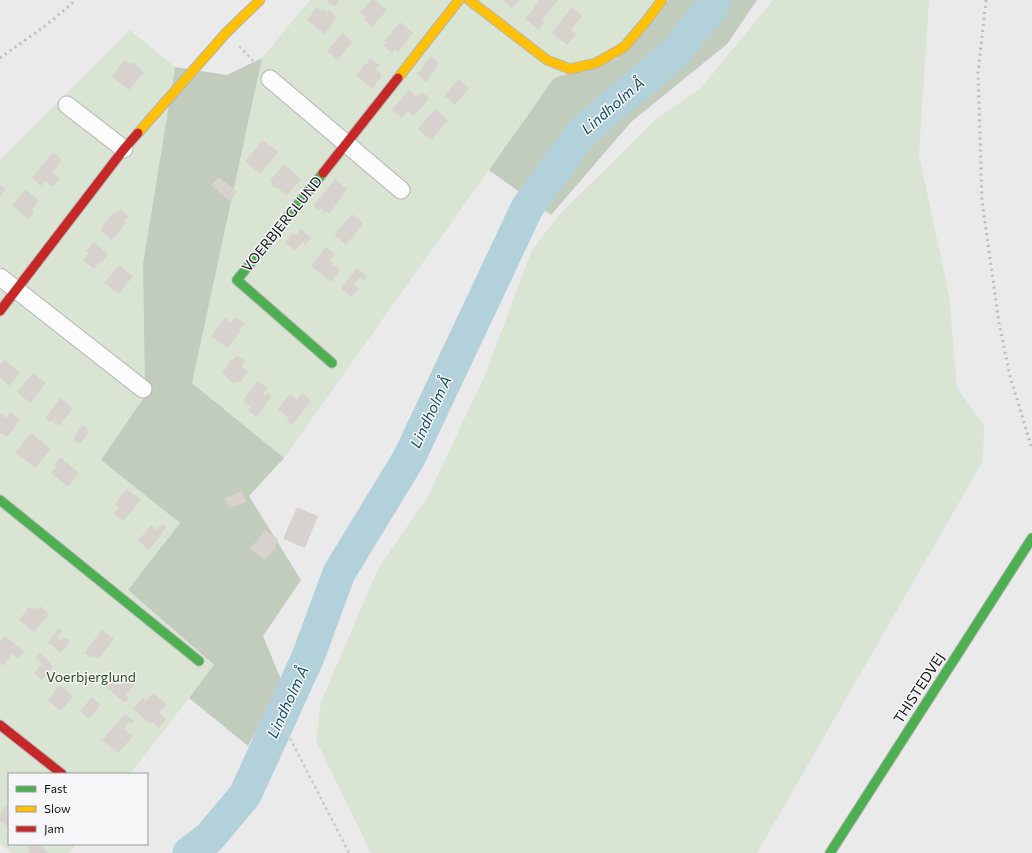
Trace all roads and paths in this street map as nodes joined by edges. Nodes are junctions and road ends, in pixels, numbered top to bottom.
1 (260, 0) edge
2 (459, 0) edge
3 (469, 0) edge
4 (662, 0) edge
5 (226, 33) junction
6 (270, 79) joint
7 (203, 91) dead end
8 (67, 105) dead end
9 (346, 144) junction
10 (124, 149) junction
11 (401, 190) dead end
12 (0, 277) edge
13 (16, 290) junction
14 (0, 311) edge
15 (332, 364) dead end
16 (143, 389) dead end
17 (0, 500) edge
18 (1032, 538) edge
19 (199, 661) dead end
20 (0, 726) edge
21 (61, 773) edge
22 (349, 853) edge
23 (830, 853) edge

1 - 5 street
2 - 9 street, VOERBJERGLUND
3 - 4 street
5 - 6 path
5 - 10 street
6 - 9 street
7 - 22 path
8 - 10 street
9 - 11 street
9 - 15 street, VOERBJERGLUND
10 - 13 street
12 - 13 street
13 - 14 street
13 - 16 street
17 - 19 street
18 - 23 street, THISTEDVEJ
20 - 21 street

